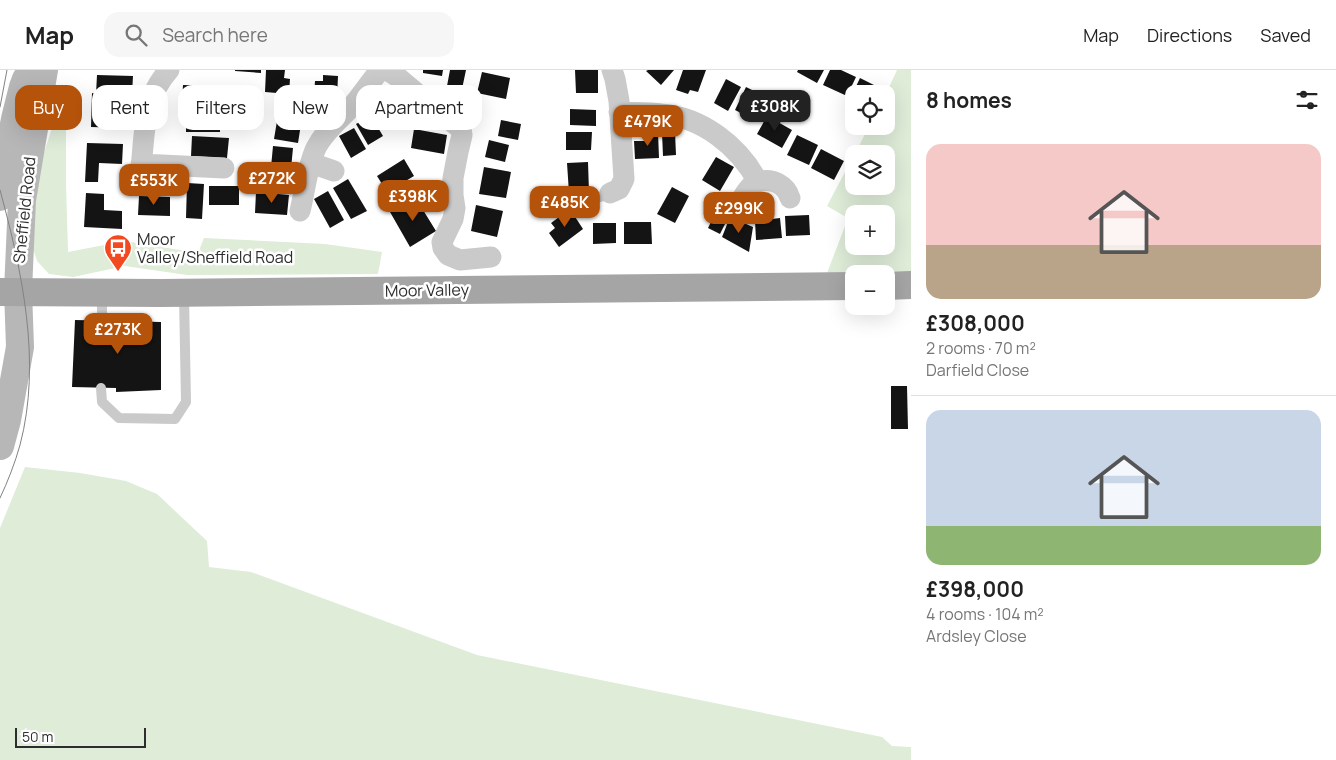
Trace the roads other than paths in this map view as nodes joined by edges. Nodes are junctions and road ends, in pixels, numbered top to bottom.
1 (29, 70) edge
2 (44, 70) edge
3 (169, 70) edge
4 (380, 70) edge
5 (387, 70) edge
6 (612, 70) edge
7 (619, 112) junction
8 (311, 163) junction
9 (224, 168) dead end
10 (334, 171) dead end
11 (758, 182) junction
12 (610, 193) joint
13 (557, 195) dead end
14 (0, 197) edge
15 (790, 198) dead end
16 (740, 202) dead end
17 (300, 211) dead end
18 (491, 257) dead end
19 (911, 285) edge
20 (845, 286) edge
21 (895, 286) edge
22 (5, 289) edge
23 (102, 292) junction
24 (184, 293) junction
25 (102, 321) dead end
26 (100, 388) dead end
27 (2, 428) edge

1 - 14 street, Sheffield Road
2 - 22 street, Sheffield Road
3 - 9 street
4 - 8 street
5 - 18 street
6 - 7 street
7 - 11 street
7 - 12 street
8 - 10 street
8 - 17 street
11 - 15 street
11 - 16 street
12 - 13 lane
19 - 21 main road
20 - 24 main road, Moor Valley
22 - 23 main road, Moor Valley
22 - 27 street, Sheffield Road
23 - 24 main road, Moor Valley
23 - 25 lane
24 - 26 lane

